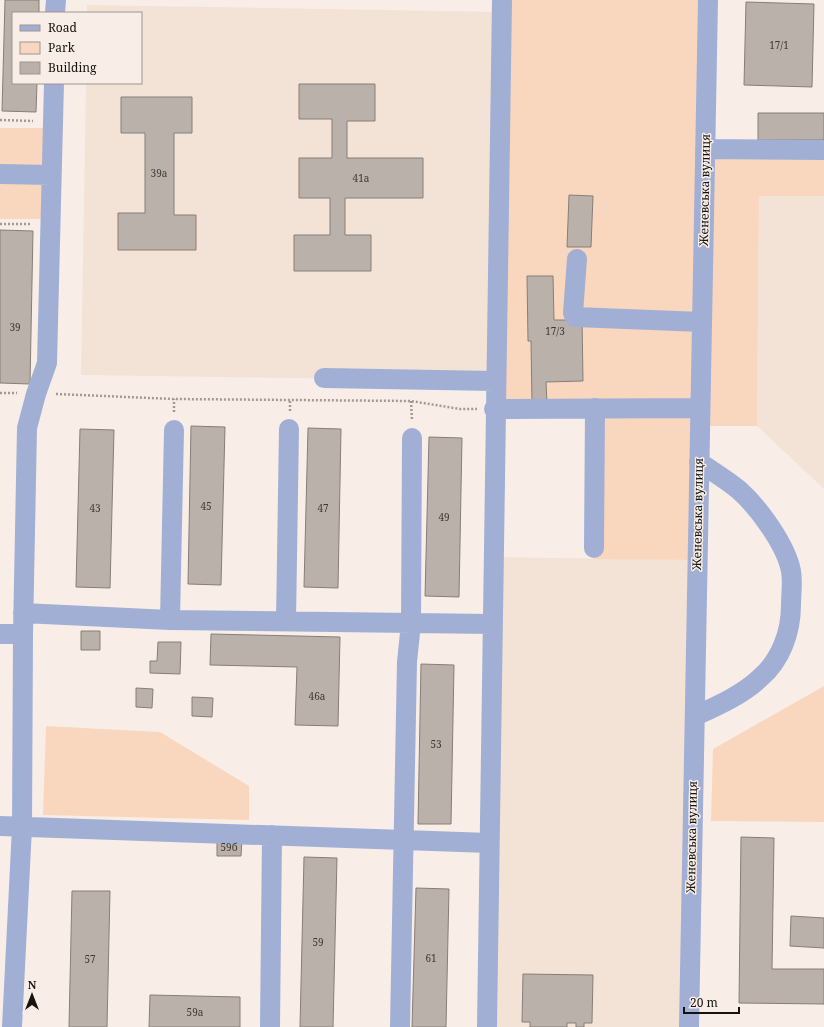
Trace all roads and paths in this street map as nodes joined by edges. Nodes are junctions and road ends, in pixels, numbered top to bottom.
1 (56, 0) edge
2 (502, 0) edge
3 (708, 0) edge
4 (55, 12) edge
5 (54, 84) edge
6 (0, 120) edge
7 (53, 121) junction
8 (705, 148) junction
9 (824, 150) edge
10 (0, 174) edge
11 (51, 175) junction
12 (0, 224) edge
13 (50, 224) junction
14 (577, 259) dead end
15 (702, 322) junction
16 (324, 378) dead end
17 (495, 381) junction
18 (0, 393) edge
19 (36, 394) junction
20 (595, 408) junction
21 (700, 408) junction
22 (494, 409) junction
23 (289, 429) dead end
24 (174, 430) dead end
25 (412, 438) dead end
26 (699, 462) junction
27 (594, 548) dead end
28 (23, 613) junction
29 (170, 620) junction
30 (286, 621) junction
31 (411, 623) junction
32 (492, 624) junction
33 (0, 634) edge
34 (23, 634) junction
35 (695, 716) junction
36 (0, 826) edge
37 (22, 826) junction
38 (272, 835) junction
39 (404, 840) junction
40 (489, 843) junction
41 (12, 1027) edge
42 (270, 1027) edge
43 (400, 1027) edge
44 (486, 1027) edge
45 (689, 1027) edge

1 - 4 street
2 - 17 street
3 - 8 street, Женевська вулиця
5 - 7 street
6 - 7 path
7 - 11 street
8 - 9 street
8 - 15 street, Женевська вулиця
10 - 11 street
11 - 13 street
12 - 13 path
13 - 19 street
14 - 15 street
15 - 21 street, Женевська вулиця
16 - 17 street
17 - 22 street
18 - 19 path
19 - 22 path
19 - 28 street
20 - 21 street
20 - 22 street
20 - 27 street
21 - 26 street, Женевська вулиця
22 - 32 street
23 - 30 street
24 - 29 street
25 - 31 street
26 - 35 street, Женевська вулиця
26 - 35 street
28 - 29 street
28 - 34 street
29 - 30 street
30 - 31 street
31 - 32 street
31 - 39 street
32 - 40 street
33 - 34 street
34 - 37 street
35 - 45 street, Женевська вулиця
36 - 37 street
37 - 38 street
37 - 41 street
38 - 39 street
38 - 42 street
39 - 40 street
39 - 43 street
40 - 44 street

